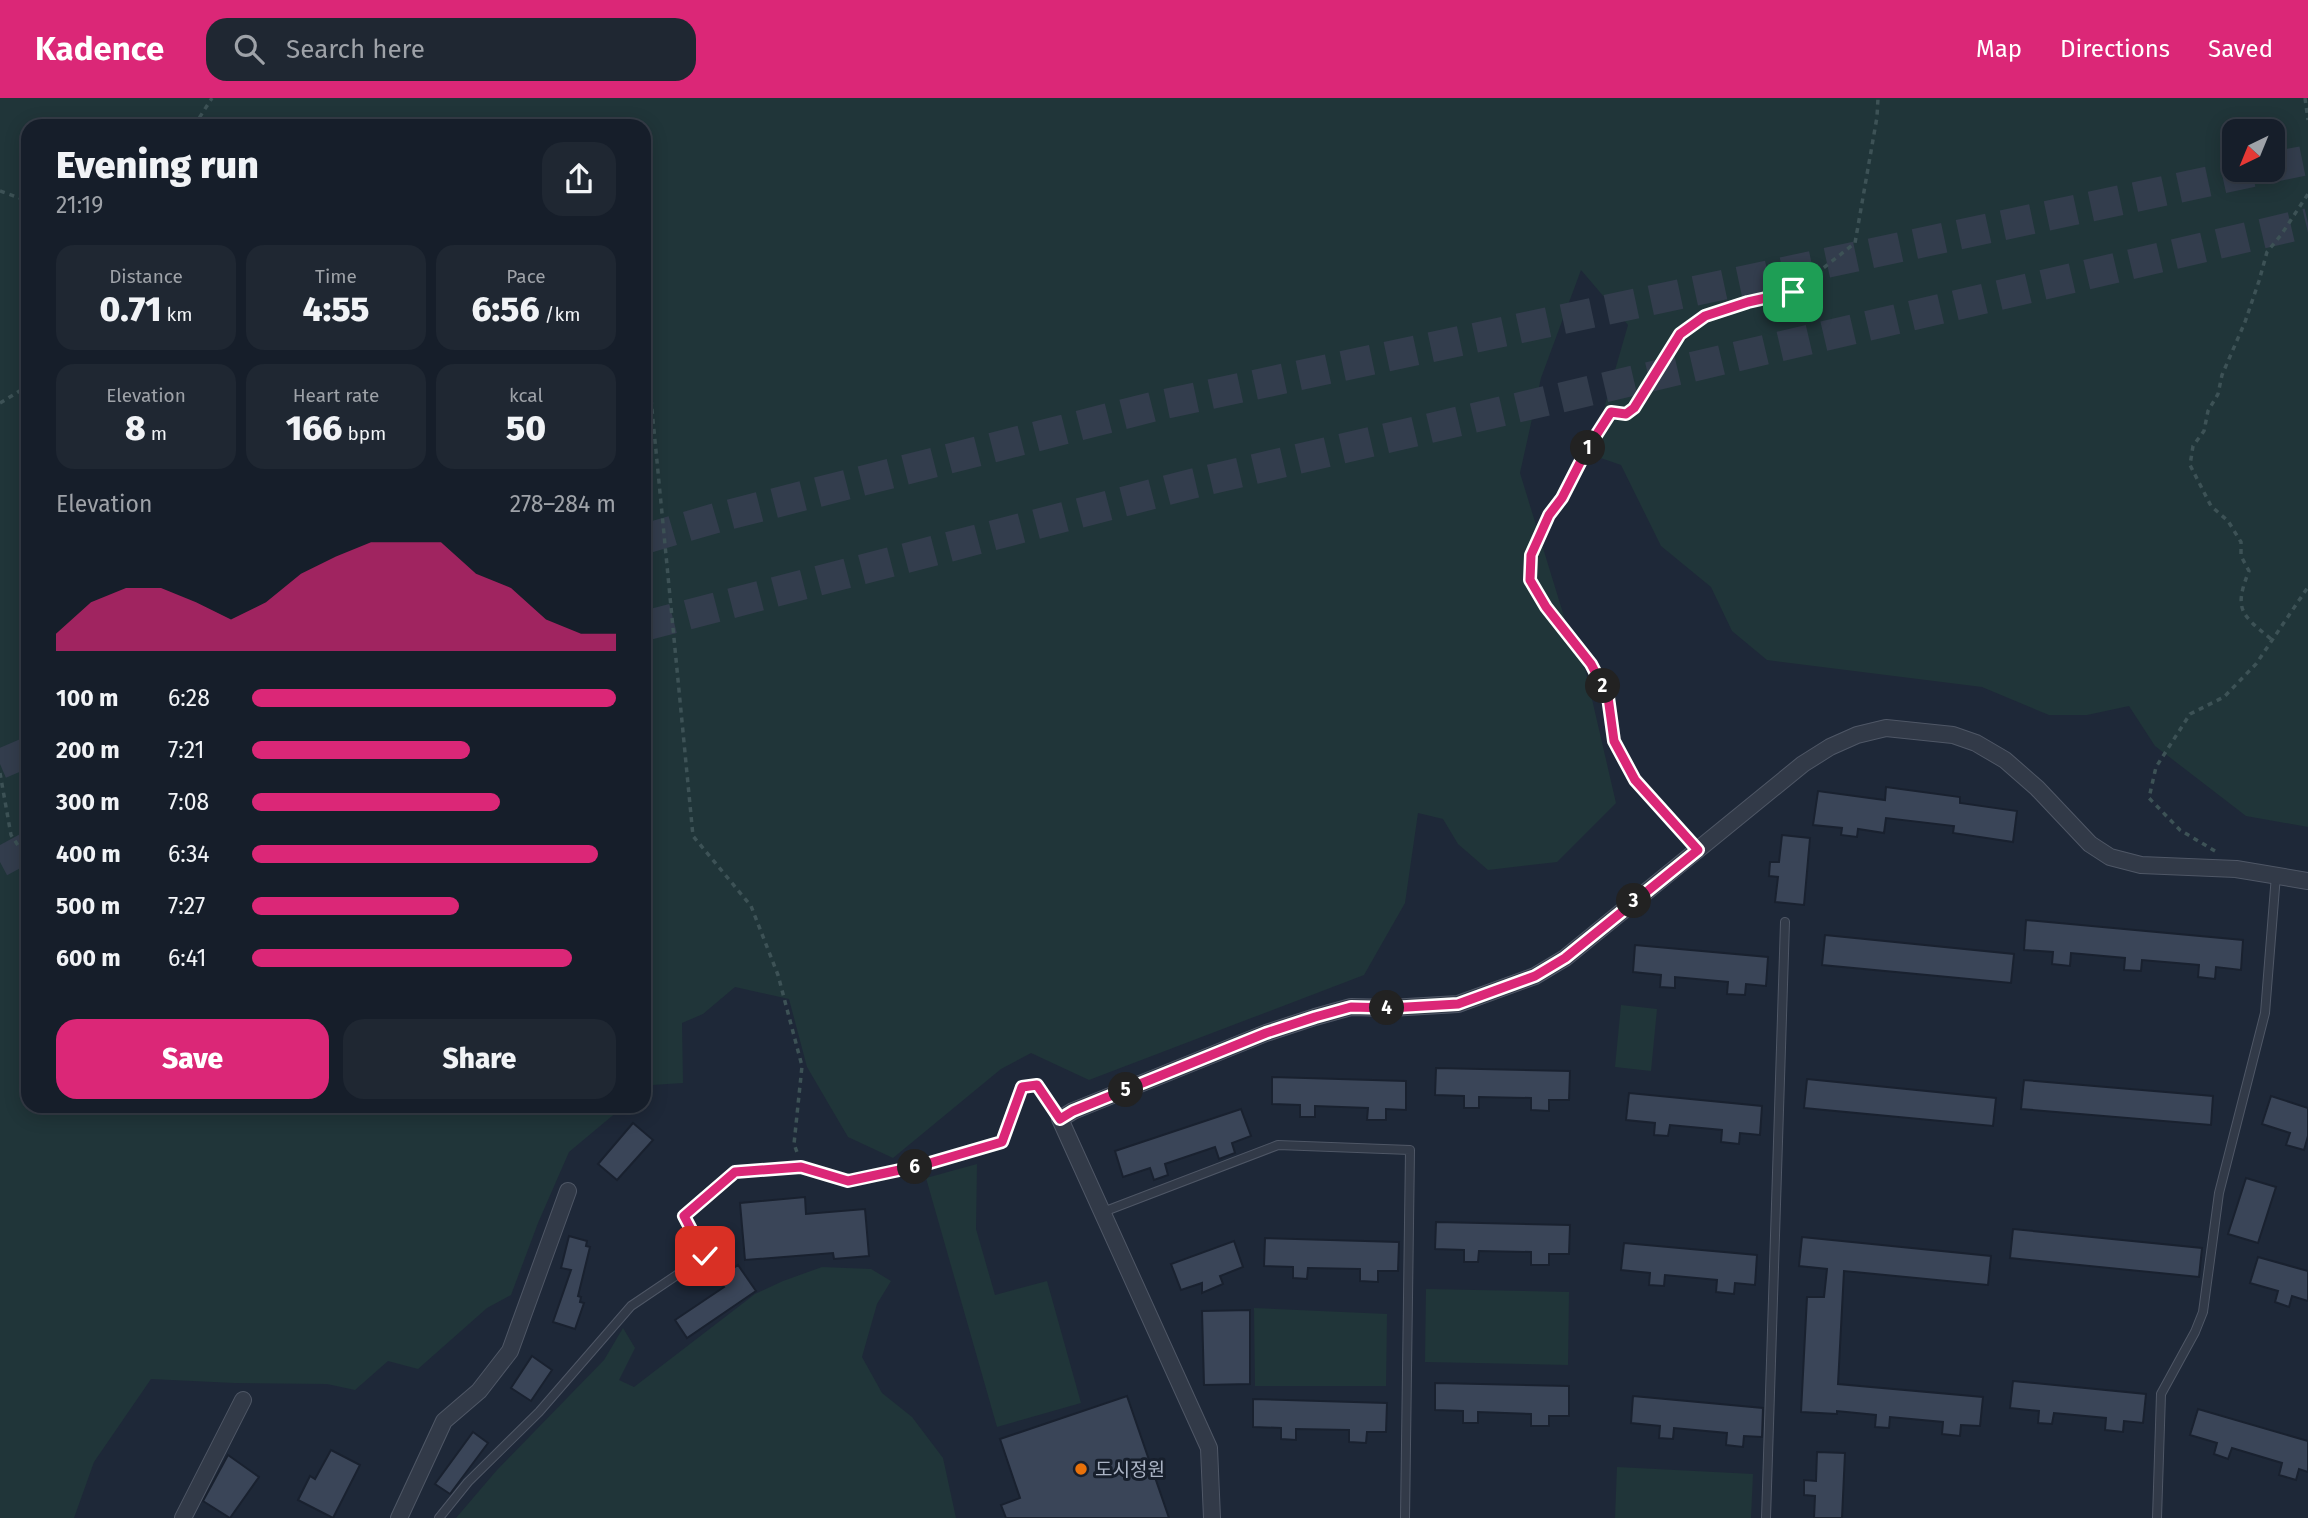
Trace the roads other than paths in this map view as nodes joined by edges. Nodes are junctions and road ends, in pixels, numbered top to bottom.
1 (2276, 876) junction
2 (2308, 881) edge
3 (1785, 922) dead end
4 (1060, 1119) junction
5 (568, 1191) dead end
6 (1103, 1212) junction
7 (243, 1400) dead end
8 (183, 1518) edge
9 (400, 1518) edge
10 (439, 1518) edge
11 (1212, 1518) edge
12 (1405, 1518) edge
13 (1766, 1518) edge
14 (2157, 1518) edge

1 - 2 street
1 - 4 street
1 - 14 lane
3 - 13 lane
4 - 6 street
4 - 10 lane
5 - 9 street
6 - 11 street
6 - 12 lane
7 - 8 street

